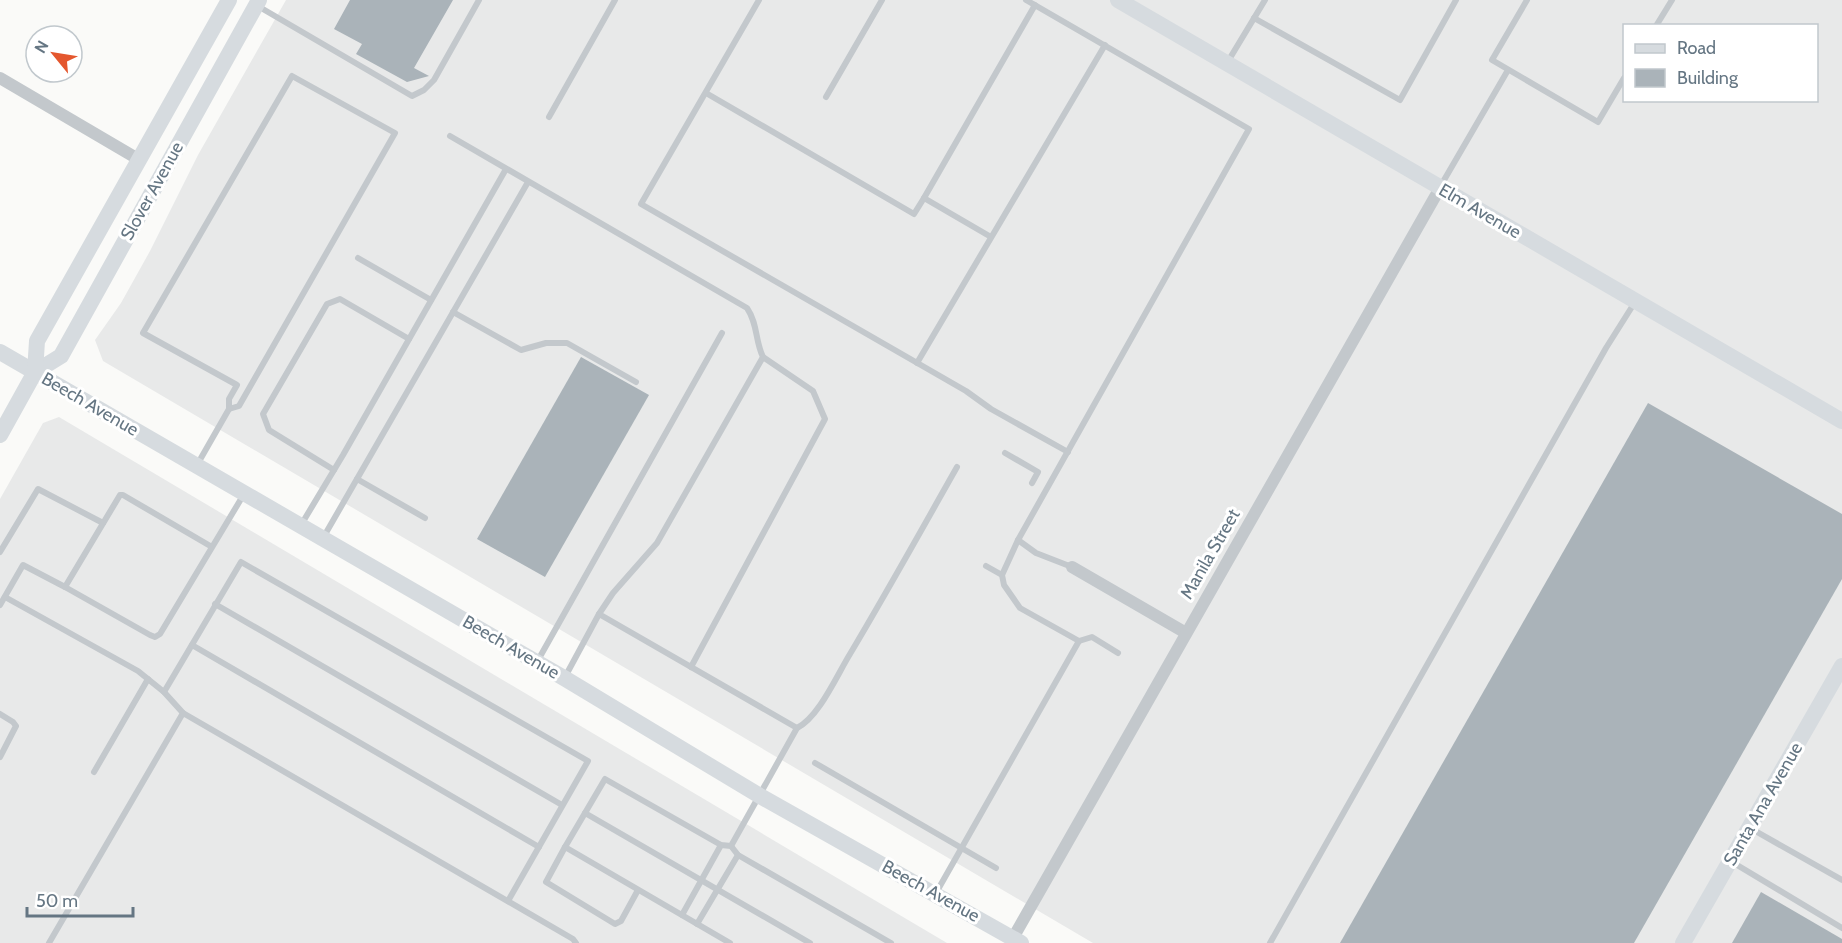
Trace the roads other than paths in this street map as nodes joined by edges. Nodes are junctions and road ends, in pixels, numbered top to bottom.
1 (229, 0) edge
2 (479, 0) edge
3 (615, 0) edge
4 (759, 0) edge
5 (882, 0) edge
6 (1026, 0) edge
7 (1118, 0) edge
8 (1265, 0) edge
9 (1456, 0) edge
10 (1527, 0) edge
11 (1672, 0) edge
12 (258, 2) edge
13 (1035, 5) junction
14 (1137, 5) edge
15 (1254, 18) junction
16 (1657, 24) edge
17 (1105, 45) junction
18 (1227, 64) junction
19 (1508, 70) junction
20 (0, 78) edge
21 (1623, 80) edge
22 (706, 93) junction
23 (826, 97) dead end
24 (549, 117) dead end
25 (450, 136) dead end
26 (138, 159) junction
27 (506, 169) junction
28 (528, 182) junction
29 (1440, 188) junction
30 (924, 198) junction
31 (991, 237) junction
32 (358, 258) dead end
33 (431, 300) junction
34 (1635, 302) junction
35 (453, 312) junction
36 (722, 333) dead end
37 (409, 339) junction
38 (0, 352) edge
39 (763, 357) junction
40 (917, 363) junction
41 (35, 372) junction
42 (636, 382) dead end
43 (229, 409) junction
44 (1842, 421) edge
45 (0, 435) edge
46 (1068, 452) junction
47 (1005, 453) dead end
48 (196, 465) junction
49 (957, 467) dead end
50 (334, 470) junction
51 (357, 479) junction
52 (1032, 483) dead end
53 (245, 493) junction
54 (425, 518) dead end
55 (103, 523) junction
56 (300, 525) junction
57 (322, 538) junction
58 (1018, 540) junction
59 (212, 547) junction
60 (0, 552) edge
61 (986, 566) dead end
62 (1072, 567) joint
63 (1002, 575) junction
64 (65, 587) junction
65 (4, 597) junction
66 (215, 604) junction
67 (0, 605) edge
68 (598, 614) junction
69 (1186, 633) junction
70 (1079, 641) junction
71 (192, 645) junction
72 (1118, 653) dead end
73 (537, 662) junction
74 (691, 667) junction
75 (1840, 674) edge
76 (564, 678) junction
77 (147, 679) junction
78 (164, 692) junction
79 (183, 713) junction
80 (0, 714) edge
81 (797, 728) junction
82 (0, 757) edge
83 (815, 763) dead end
84 (94, 772) dead end
85 (760, 796) junction
86 (562, 806) junction
87 (585, 813) junction
88 (1749, 828) junction
89 (722, 845) junction
90 (731, 846) junction
91 (539, 847) junction
92 (565, 847) junction
93 (962, 848) junction
94 (738, 855) junction
95 (1730, 861) junction
96 (996, 868) dead end
97 (701, 880) junction
98 (1842, 880) edge
99 (639, 890) junction
100 (717, 890) junction
101 (935, 893) junction
102 (508, 901) junction
103 (682, 915) junction
104 (697, 924) junction
105 (1842, 928) edge
106 (1017, 940) edge
107 (49, 943) edge
108 (576, 943) edge
109 (730, 943) edge
110 (810, 943) edge
111 (891, 943) edge
112 (1270, 943) edge
113 (1683, 943) edge

1 - 26 main road, Slover Avenue
2 - 12 lane
3 - 24 lane
4 - 22 lane
5 - 23 lane
6 - 13 lane
7 - 14 main road, Elm Avenue
8 - 15 lane
9 - 15 lane
10 - 19 lane
11 - 16 lane
12 - 41 main road, Slover Avenue
13 - 17 lane
13 - 30 lane
14 - 18 main road, Elm Avenue
15 - 18 lane
17 - 31 lane
17 - 46 lane
18 - 29 main road, Elm Avenue
19 - 21 lane
19 - 29 lane
20 - 26 street
22 - 30 lane
22 - 40 lane
25 - 27 lane
26 - 41 main road, Slover Avenue
27 - 28 lane
27 - 33 lane
28 - 35 lane
28 - 39 lane
29 - 34 main road, Elm Avenue
29 - 69 street, Manila Street
30 - 31 lane
31 - 40 lane
32 - 33 lane
33 - 37 lane
34 - 44 main road, Elm Avenue
34 - 112 lane
35 - 42 lane
35 - 51 lane
36 - 73 lane
37 - 50 lane
37 - 50 lane
38 - 41 main road, Beech Avenue
39 - 68 lane
39 - 74 lane
40 - 46 lane
41 - 45 main road, Slover Avenue
41 - 48 main road, Beech Avenue
43 - 43 lane
43 - 48 lane
46 - 58 lane
47 - 52 lane
48 - 53 main road, Beech Avenue
49 - 81 lane
50 - 56 lane
51 - 54 lane
51 - 57 lane
53 - 56 main road, Beech Avenue
53 - 59 lane
55 - 59 lane
55 - 60 lane
55 - 64 lane
56 - 57 main road, Beech Avenue
57 - 73 main road, Beech Avenue
58 - 62 lane
58 - 63 lane
59 - 64 lane
61 - 63 lane
62 - 69 street
63 - 70 lane
64 - 65 lane
65 - 67 lane
65 - 77 lane
66 - 71 lane
66 - 86 lane
66 - 86 lane
68 - 74 lane
68 - 76 lane
69 - 106 street, Manila Street
70 - 72 lane
70 - 93 lane
71 - 78 lane
71 - 91 lane
73 - 76 main road, Beech Avenue
74 - 81 lane
75 - 88 main road, Santa Ana Avenue
76 - 85 main road, Beech Avenue
77 - 78 lane
77 - 84 lane
78 - 79 lane
79 - 102 lane
79 - 107 lane
80 - 82 lane
81 - 85 lane
83 - 93 lane
85 - 90 lane
85 - 101 main road, Beech Avenue
86 - 91 lane
87 - 89 lane
87 - 92 lane
87 - 97 lane
88 - 95 main road, Santa Ana Avenue
88 - 98 lane
89 - 90 lane
89 - 97 lane
90 - 94 lane
91 - 102 lane
92 - 99 lane
92 - 99 lane
93 - 96 lane
93 - 101 lane
94 - 100 lane
94 - 111 lane
95 - 105 lane
95 - 113 main road, Santa Ana Avenue
97 - 100 lane
97 - 103 lane
99 - 103 lane
100 - 104 lane
100 - 110 lane
101 - 106 main road, Beech Avenue
102 - 108 lane
103 - 104 lane
104 - 109 lane

